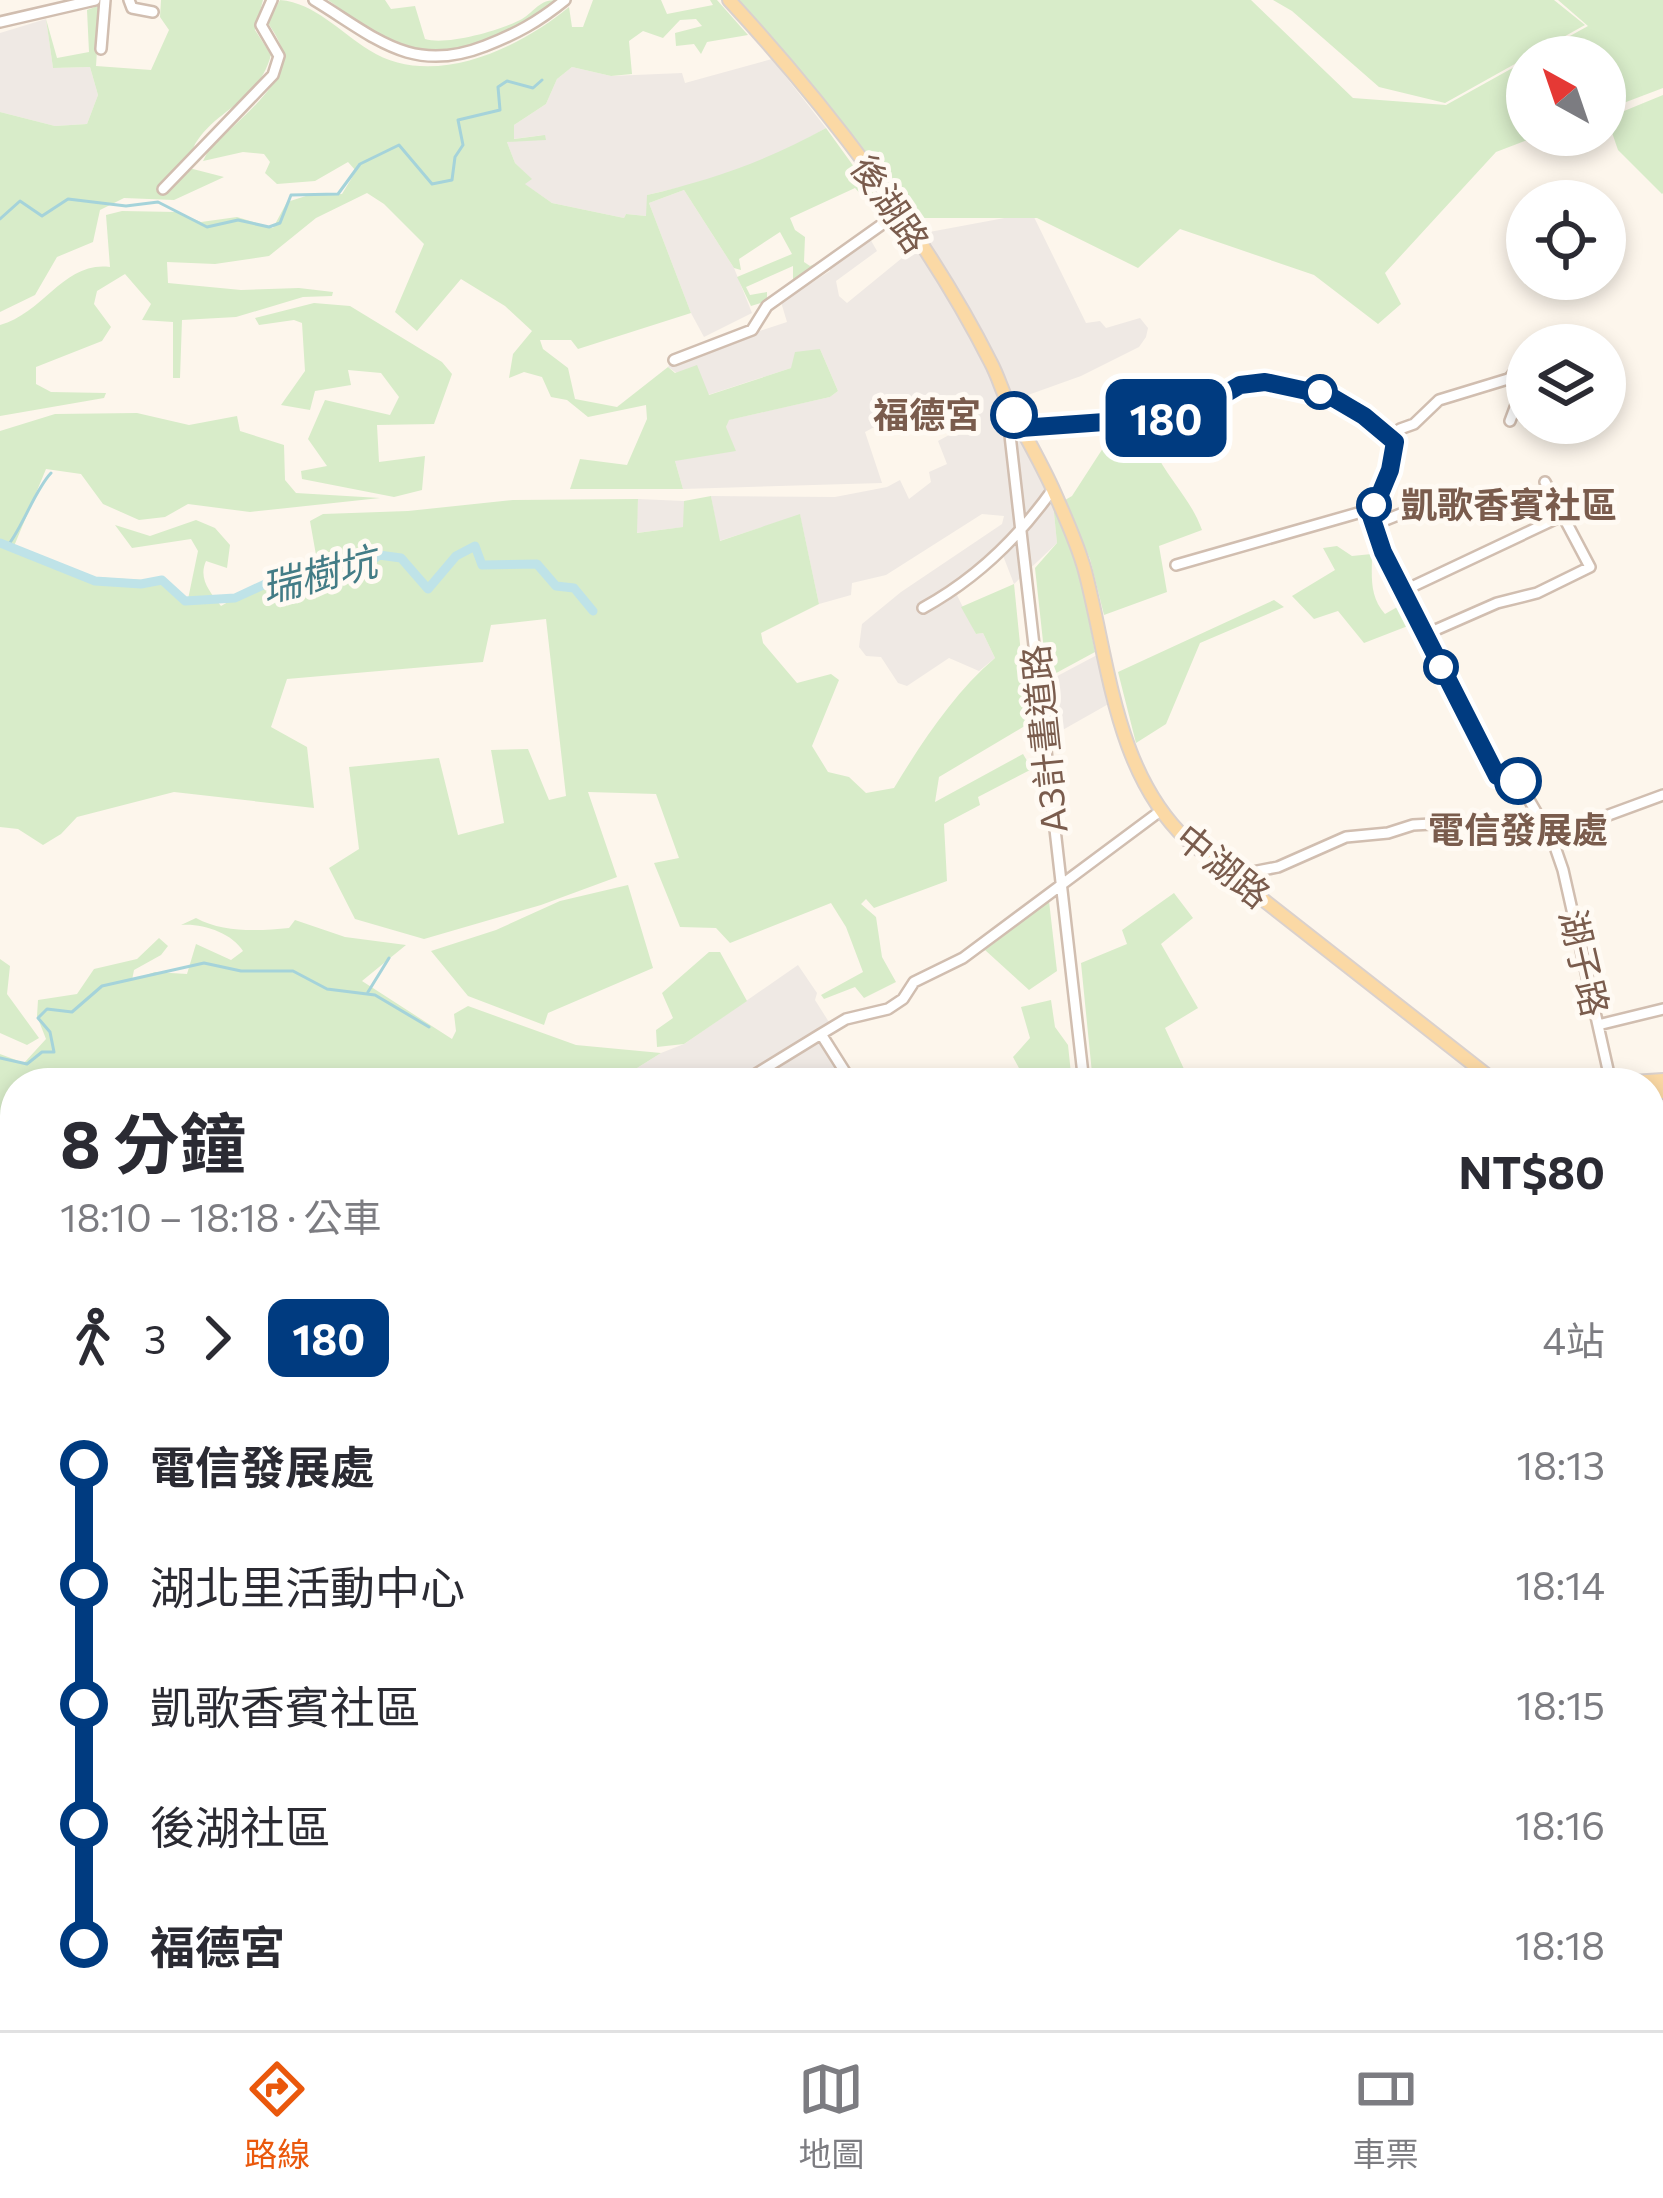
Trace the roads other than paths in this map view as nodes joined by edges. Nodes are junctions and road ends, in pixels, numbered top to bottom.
1 (105, 0) edge
2 (129, 0) edge
3 (272, 0) edge
4 (314, 0) edge
5 (565, 0) edge
6 (729, 0) edge
7 (92, 1) edge
8 (153, 12) dead end
9 (0, 22) edge
10 (100, 49) dead end
11 (163, 190) dead end
12 (898, 213) junction
13 (674, 360) dead end
14 (1506, 378) edge
15 (1004, 395) junction
16 (1021, 428) junction
17 (1394, 439) junction
18 (1545, 482) dead end
19 (1053, 489) junction
20 (1443, 497) dead end
21 (1372, 509) junction
22 (1564, 515) junction
23 (1373, 525) junction
24 (1022, 532) junction
25 (1176, 565) dead end
26 (1403, 591) junction
27 (923, 608) dead end
28 (1424, 635) junction
29 (1663, 795) edge
30 (1160, 812) junction
31 (1550, 837) junction
32 (1241, 881) junction
33 (1061, 884) junction
34 (1663, 1009) edge
35 (1598, 1025) junction
36 (820, 1034) junction
37 (766, 1068) edge
38 (842, 1068) edge
39 (1082, 1068) edge
40 (1478, 1068) edge
41 (1610, 1068) edge

1 - 10 street
2 - 8 street
3 - 11 street
4 - 5 street
6 - 12 main road, 後湖路
7 - 9 street
12 - 13 street
12 - 15 main road, 後湖路
14 - 17 street
15 - 16 main road, 後湖路
15 - 24 street, A3計畫道路
16 - 17 street
16 - 19 main road, 中湖路
17 - 21 street, 湖子路
18 - 22 street
19 - 24 street
19 - 30 main road, 中湖路
20 - 23 street
21 - 23 street, 湖子路
21 - 25 street
22 - 26 street
22 - 28 street
23 - 26 street, 湖子路
24 - 27 street
24 - 33 street, A3計畫道路
26 - 28 street, 湖子路
28 - 31 street, 湖子路
29 - 31 street
30 - 32 main road, 中湖路
30 - 33 street
31 - 32 street
31 - 35 street, 湖子路
32 - 40 main road, 中湖路
33 - 36 street
33 - 39 street, A3計畫道路
34 - 35 street
35 - 41 street, 湖子路
36 - 37 street
36 - 38 street

